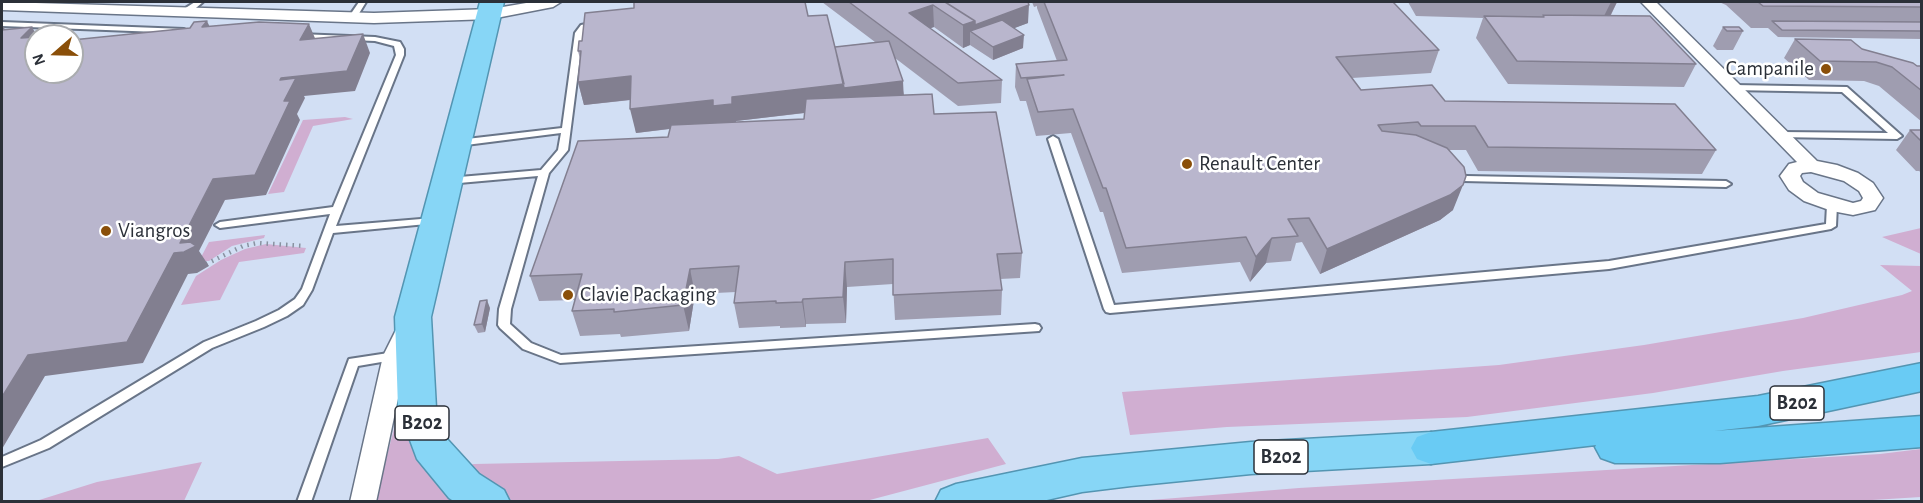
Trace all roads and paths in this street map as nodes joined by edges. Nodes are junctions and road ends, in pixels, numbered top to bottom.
1 (362, 2) edge
2 (554, 2) edge
3 (1648, 2) edge
4 (2, 5) edge
5 (193, 6) edge
6 (491, 8) edge
7 (352, 18) junction
8 (607, 22) edge
9 (2, 24) edge
10 (196, 31) edge
11 (292, 35) edge
12 (1734, 88) junction
13 (566, 130) junction
14 (1780, 135) junction
15 (1053, 139) dead end
16 (458, 143) junction
17 (1810, 166) junction
18 (544, 173) junction
19 (1466, 179) edge
20 (448, 181) junction
21 (1726, 184) dead end
22 (1832, 205) junction
23 (337, 210) junction
24 (438, 220) junction
25 (220, 225) dead end
26 (329, 230) junction
27 (413, 317) junction
28 (1035, 328) dead end
29 (395, 356) junction
30 (1922, 377) edge
31 (1922, 431) edge
32 (1431, 448) junction
33 (2, 462) edge
34 (304, 501) edge
35 (363, 501) edge
36 (489, 501) edge
37 (956, 501) edge

1 - 7 lane
2 - 6 street
3 - 12 street
4 - 5 street
5 - 7 street
6 - 7 street
6 - 16 highway
8 - 13 lane
9 - 10 lane
11 - 23 lane
12 - 14 street
12 - 14 lane
13 - 16 lane
13 - 18 lane
14 - 17 street
15 - 22 lane
16 - 20 highway
17 - 22 street
17 - 22 street
18 - 20 lane
18 - 28 lane
19 - 21 lane
20 - 24 highway
23 - 25 lane
23 - 26 lane
24 - 26 lane
24 - 27 highway
26 - 33 lane
27 - 29 street
27 - 36 highway, B202
29 - 34 lane
29 - 35 street
30 - 32 highway, B202
31 - 32 highway, B202
32 - 37 highway, B202

